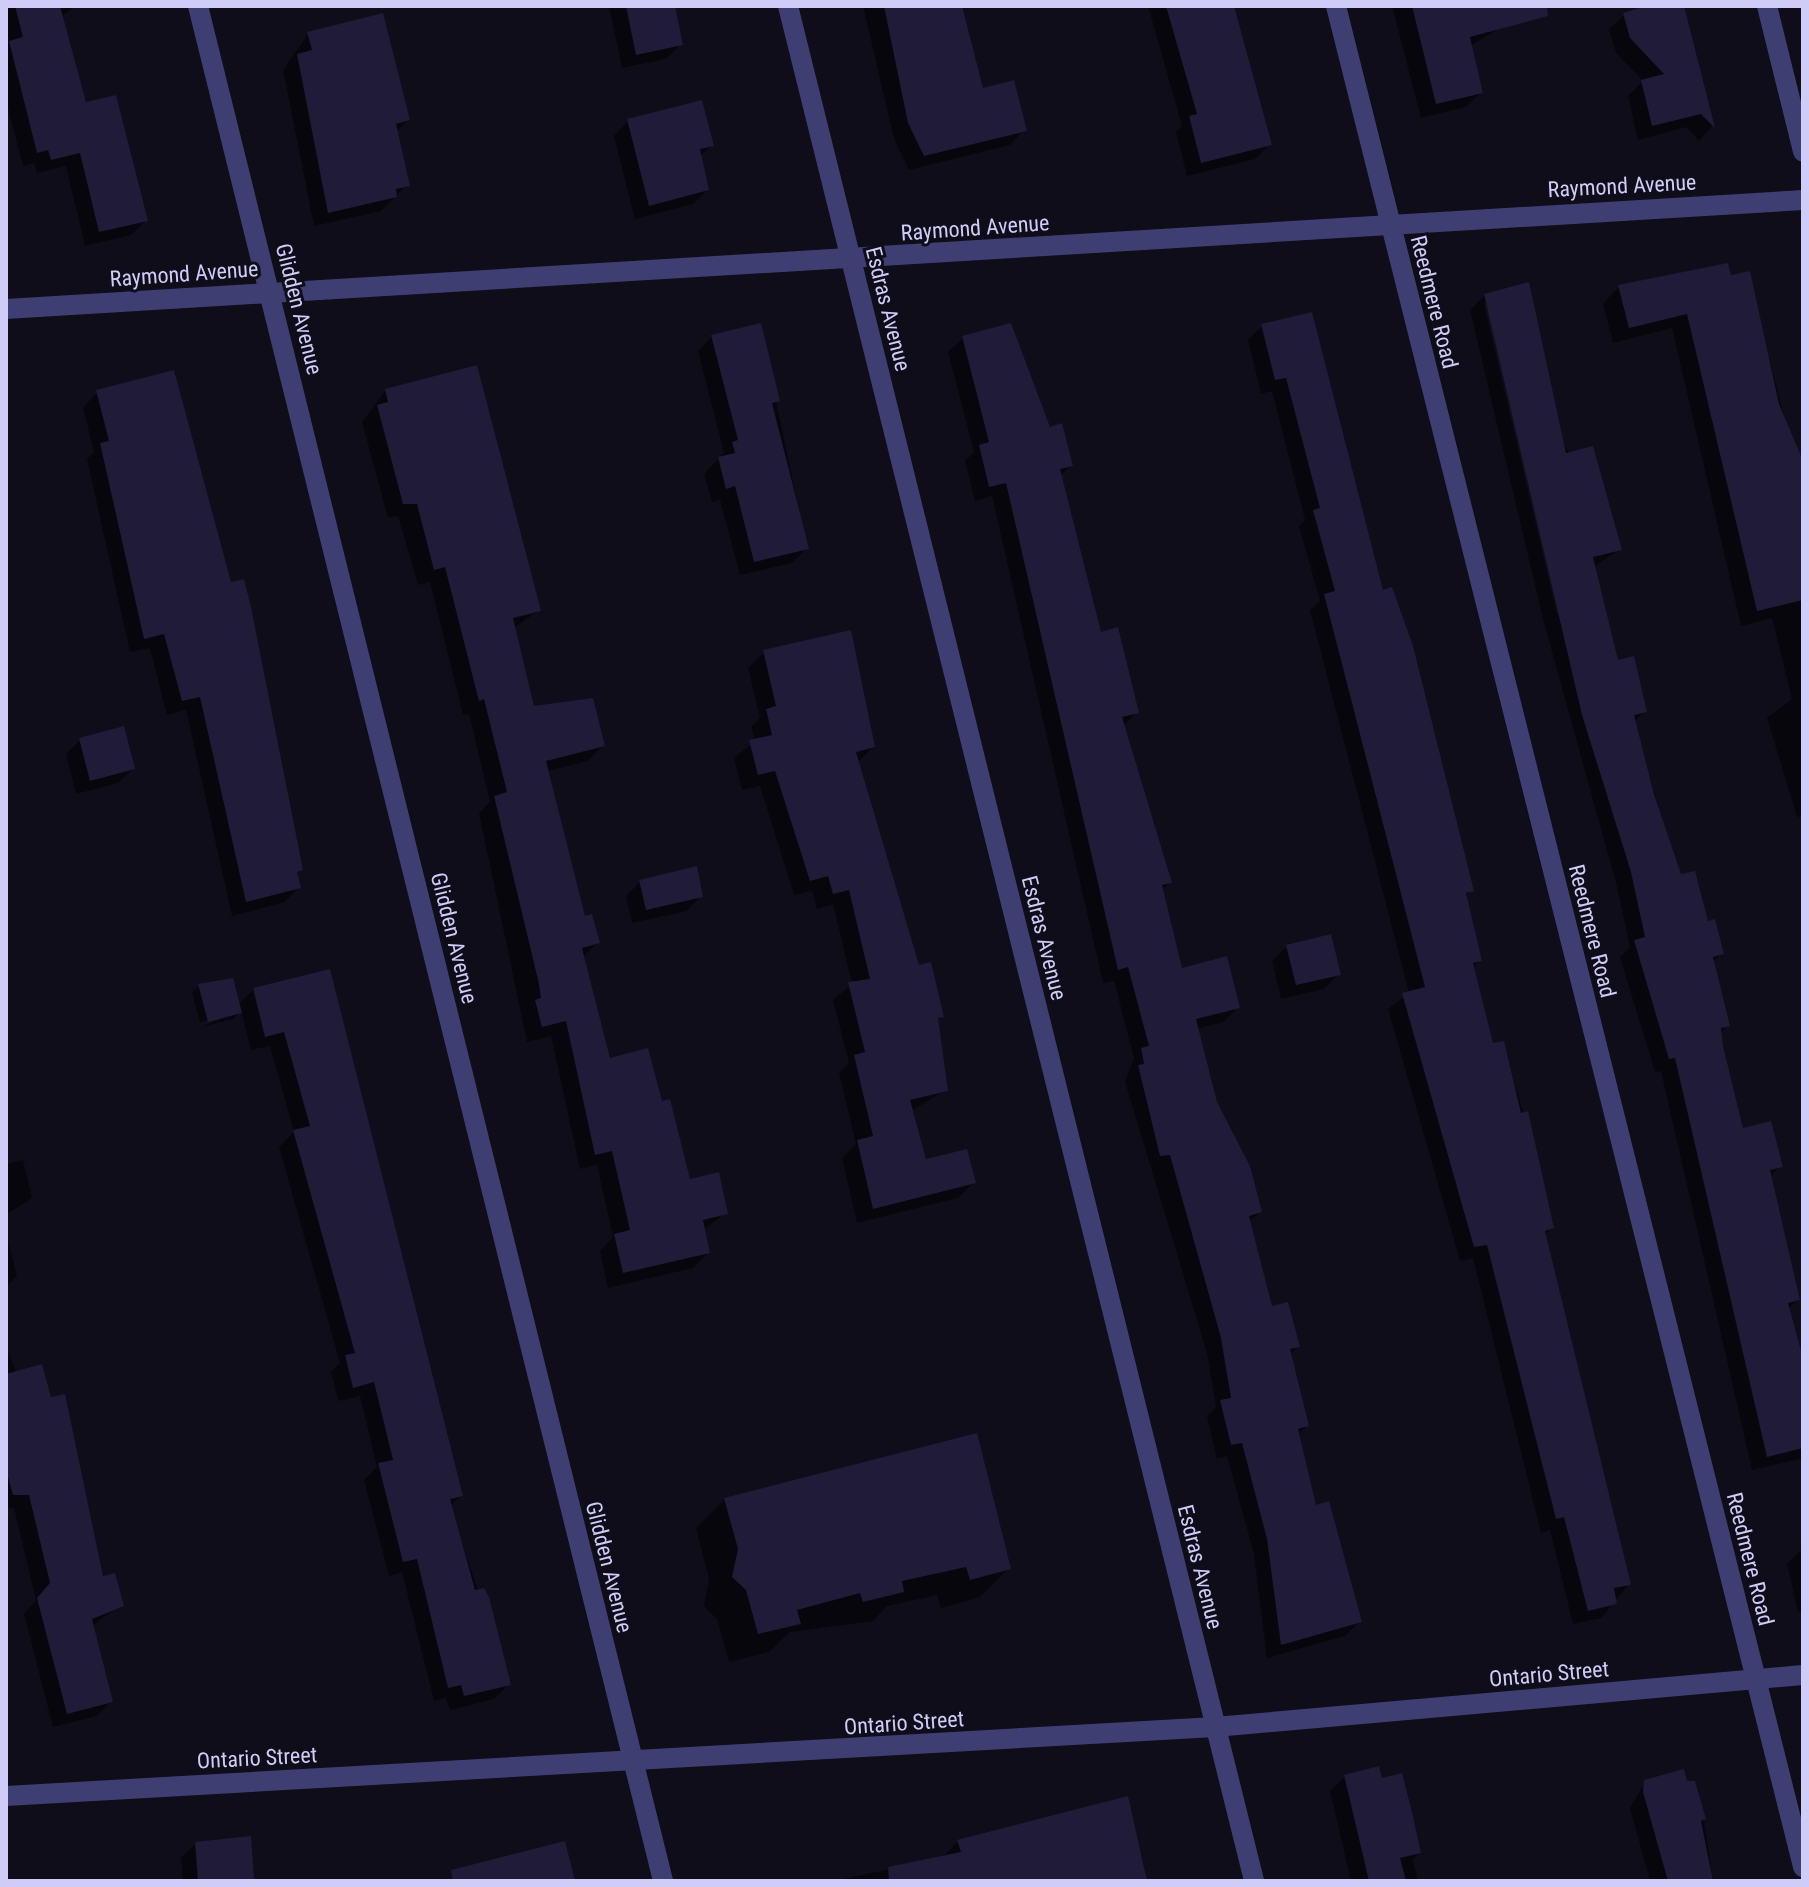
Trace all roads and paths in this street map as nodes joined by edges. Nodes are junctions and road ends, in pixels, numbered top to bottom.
1 (198, 6) edge
2 (788, 6) edge
3 (1336, 6) edge
4 (1767, 6) edge
5 (1803, 67) edge
6 (1786, 80) junction
7 (1803, 152) edge
8 (1803, 200) edge
9 (1390, 223) junction
10 (852, 261) junction
11 (270, 292) junction
12 (6, 309) edge
13 (1803, 1675) edge
14 (1756, 1679) junction
15 (1215, 1727) junction
16 (633, 1764) junction
17 (6, 1796) edge
18 (1803, 1867) edge
19 (663, 1881) edge
20 (1254, 1881) edge

1 - 11 street, Glidden Avenue
2 - 10 street, Esdras Avenue
3 - 9 street, Reedmere Road
4 - 6 street
5 - 6 street
6 - 7 street
8 - 9 street, Raymond Avenue
9 - 10 street, Raymond Avenue
9 - 14 street, Reedmere Road
10 - 11 street, Raymond Avenue
10 - 15 street, Esdras Avenue
11 - 12 street, Raymond Avenue
11 - 16 street, Glidden Avenue
13 - 14 street, Ontario Street
14 - 15 street, Ontario Street
14 - 18 street, Reedmere Road
15 - 16 street, Ontario Street
15 - 20 street, Esdras Avenue
16 - 17 street, Ontario Street
16 - 19 street, Glidden Avenue

